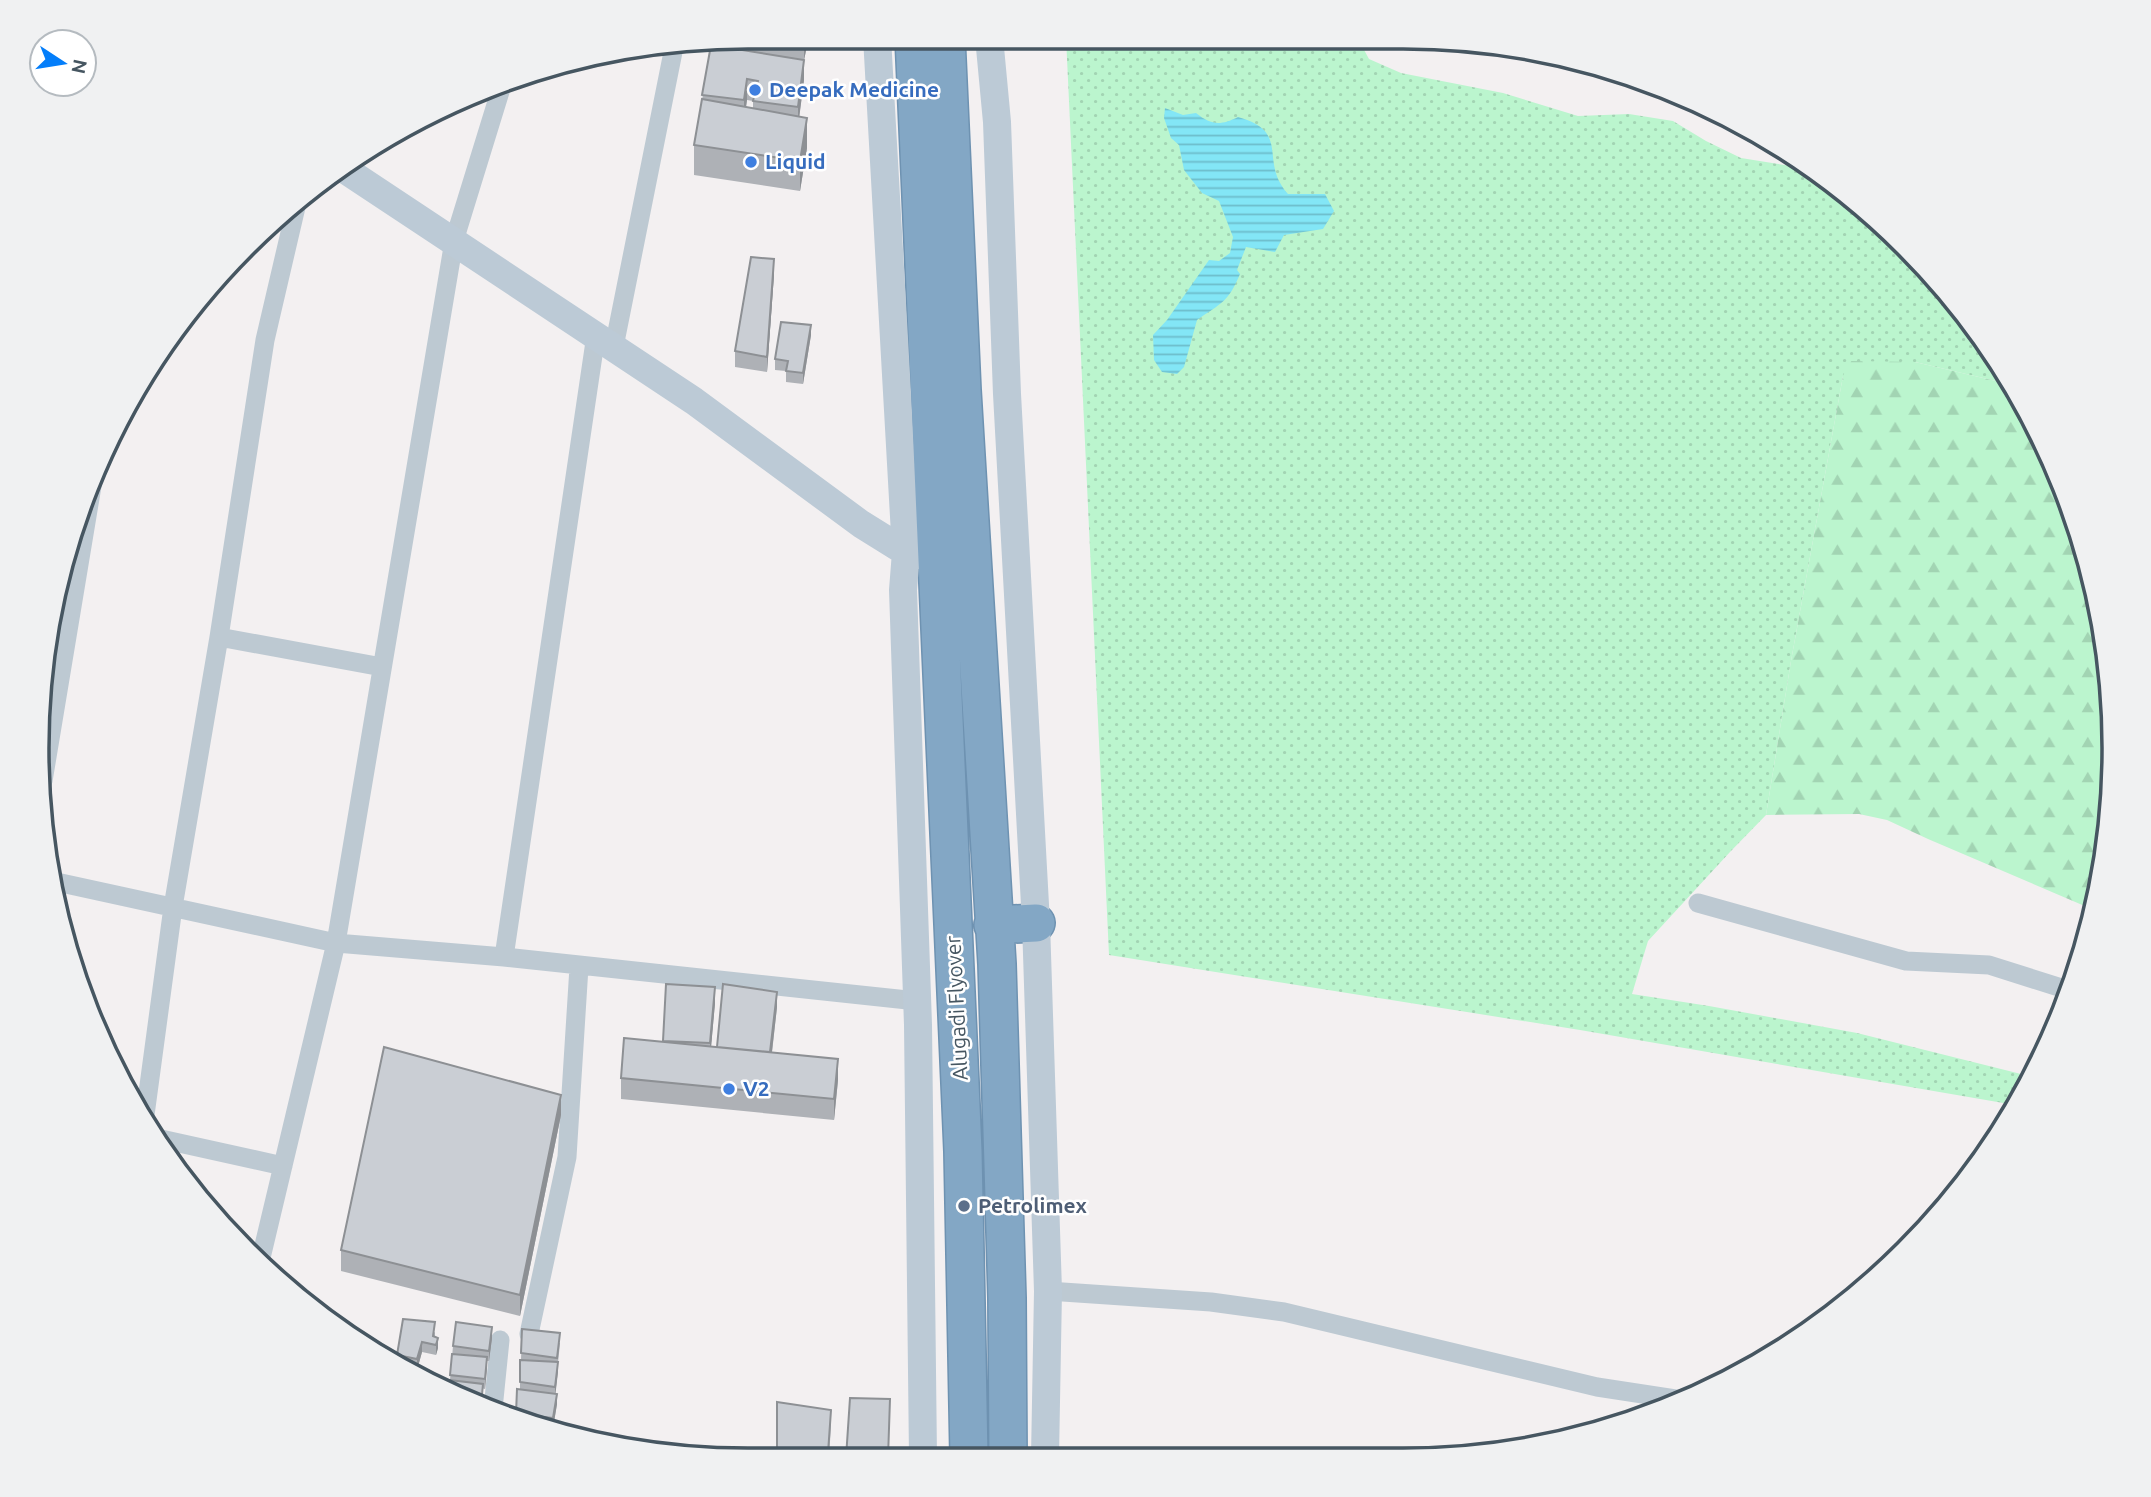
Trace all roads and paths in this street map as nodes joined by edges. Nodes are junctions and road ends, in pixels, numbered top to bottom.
1 (878, 49) edge
2 (914, 49) edge
3 (947, 49) edge
4 (990, 49) edge
5 (673, 53) edge
6 (499, 95) edge
7 (351, 174) edge
8 (293, 218) edge
9 (454, 241) junction
10 (605, 341) junction
11 (85, 526) edge
12 (921, 556) junction
13 (219, 637) junction
14 (382, 667) junction
15 (49, 743) edge
16 (62, 883) edge
17 (1698, 903) dead end
18 (173, 906) junction
19 (1036, 923) junction
20 (993, 925) junction
21 (336, 943) junction
22 (504, 957) junction
23 (579, 967) junction
24 (2060, 987) edge
25 (917, 1001) junction
26 (147, 1104) edge
27 (170, 1141) edge
28 (283, 1166) junction
29 (263, 1251) edge
30 (1048, 1291) junction
31 (529, 1334) edge
32 (500, 1340) dead end
33 (1664, 1397) edge
34 (494, 1400) edge
35 (923, 1448) edge
36 (969, 1448) edge
37 (1008, 1448) edge
38 (1045, 1448) edge

1 - 12 street
2 - 12 highway, Alugadi Flyover
3 - 20 highway, Alugadi Flyover
4 - 19 street
5 - 10 street
6 - 9 street
7 - 9 street
8 - 13 street
9 - 10 street
9 - 14 street
10 - 12 street
10 - 22 street
11 - 15 street
12 - 25 street
12 - 36 highway, Alugadi Flyover
13 - 14 street
13 - 18 street
14 - 21 street
16 - 18 street
17 - 24 street
18 - 21 street
18 - 26 street
19 - 20 highway
19 - 30 street
20 - 37 highway, Alugadi Flyover
21 - 22 street
21 - 28 street
22 - 23 street
23 - 25 street
23 - 31 street
25 - 35 street
27 - 28 street
28 - 29 street
30 - 33 street
30 - 38 street
32 - 34 street

